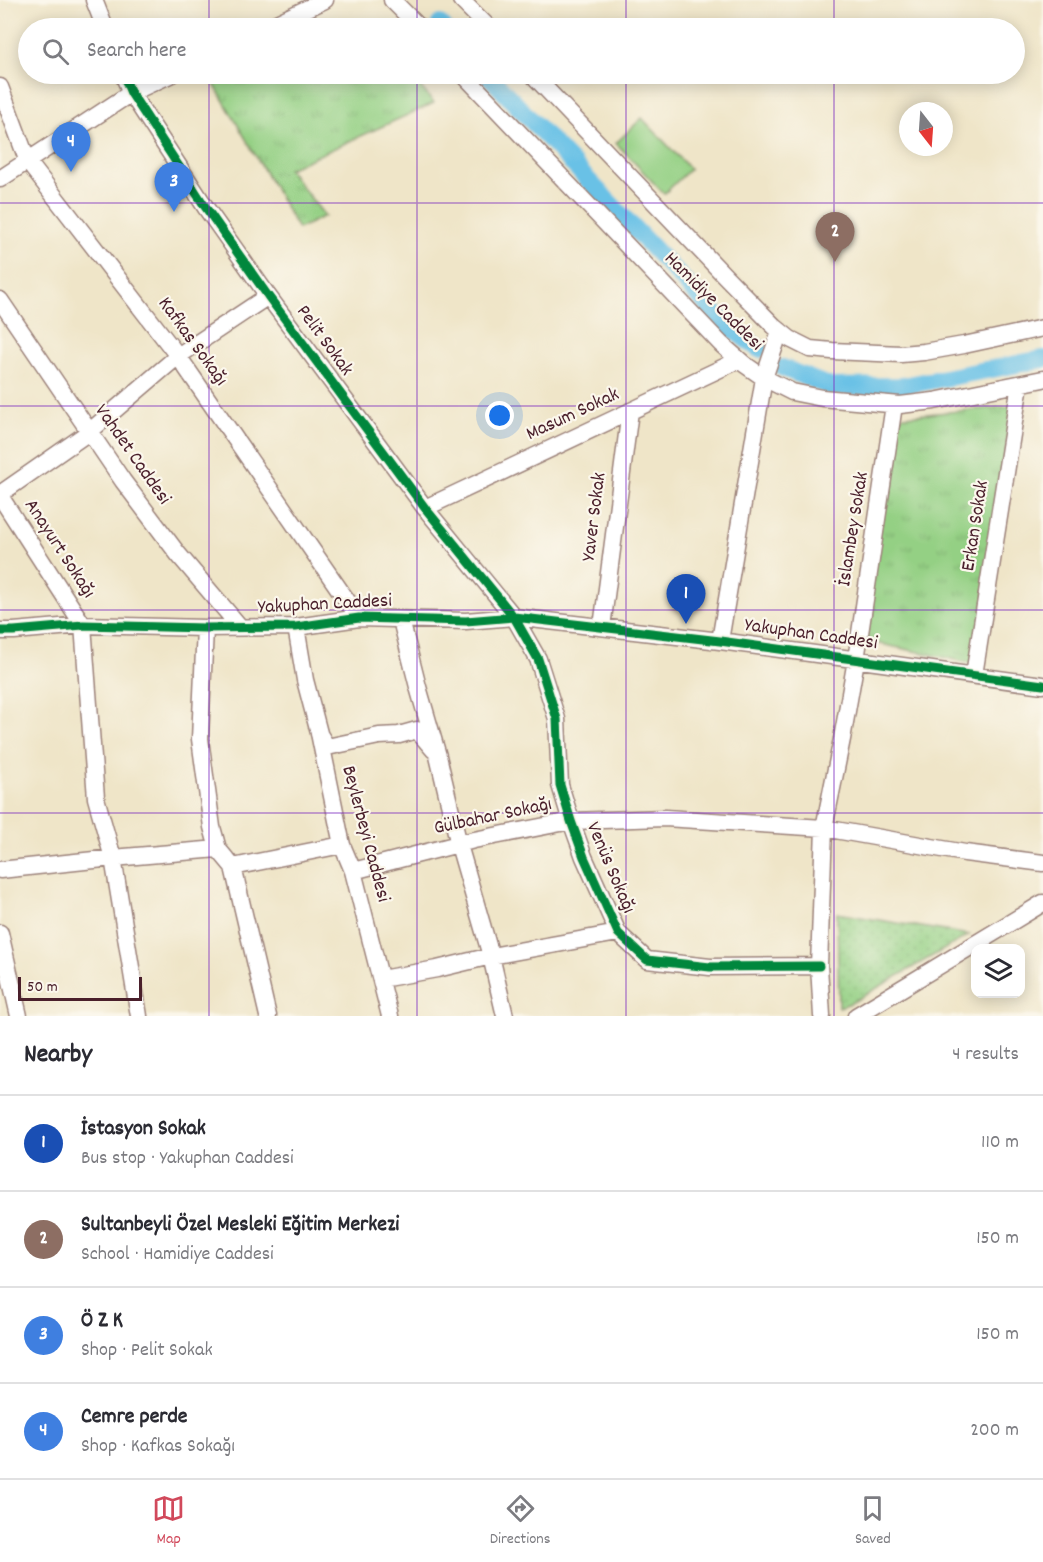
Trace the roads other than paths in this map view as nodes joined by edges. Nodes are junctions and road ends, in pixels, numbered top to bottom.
1 (94, 0) edge
2 (325, 0) edge
3 (392, 0) edge
4 (461, 0) edge
5 (101, 18) edge
6 (287, 18) edge
7 (410, 18) edge
8 (479, 18) edge
9 (127, 84) edge
10 (150, 84) edge
11 (473, 84) edge
12 (542, 84) edge
13 (0, 87) edge
14 (131, 93) junction
15 (28, 162) junction
16 (0, 179) edge
17 (268, 296) junction
18 (0, 300) edge
19 (1043, 328) edge
20 (780, 331) junction
21 (178, 356) junction
22 (739, 360) junction
23 (764, 378) junction
24 (1043, 379) edge
25 (1020, 384) junction
26 (894, 405) junction
27 (630, 411) junction
28 (89, 432) junction
29 (0, 495) edge
30 (425, 508) junction
31 (514, 617) junction
32 (359, 618) junction
33 (401, 620) junction
34 (83, 625) junction
35 (240, 627) junction
36 (296, 627) junction
37 (602, 627) junction
38 (205, 628) junction
39 (0, 631) edge
40 (720, 641) junction
41 (856, 660) junction
42 (975, 675) junction
43 (1043, 685) edge
44 (319, 733) junction
45 (438, 756) junction
46 (571, 822) junction
47 (824, 828) junction
48 (342, 845) junction
49 (459, 845) junction
50 (218, 849) junction
51 (113, 858) junction
52 (1043, 863) edge
53 (233, 867) junction
54 (0, 870) edge
55 (353, 871) junction
56 (1043, 903) edge
57 (0, 933) edge
58 (618, 933) junction
59 (491, 956) junction
60 (819, 966) junction
61 (5, 973) edge
62 (381, 979) junction
63 (19, 1016) edge
64 (139, 1016) edge
65 (268, 1016) edge
66 (390, 1016) edge
67 (505, 1016) edge
68 (822, 1016) edge
69 (856, 1016) edge

1 - 5 street
2 - 6 street
3 - 7 street
4 - 8 street
9 - 14 street, Pelit Sokak
10 - 14 street
11 - 22 street, Hamidiye Caddesi
12 - 20 street
13 - 15 street, Kafkas Sokağı
14 - 15 street
14 - 17 street, Pelit Sokak
15 - 16 street
15 - 21 street, Kafkas Sokağı
17 - 21 street
17 - 30 street, Pelit Sokak
18 - 28 street, Vahdet Caddesi
19 - 20 street
20 - 23 street
21 - 28 street
21 - 32 street, Kafkas Sokağı
22 - 23 street, Hamidiye Caddesi
22 - 27 street, Masum Sokak
23 - 26 street, Hamidiye Caddesi
23 - 40 street
24 - 25 street, Hamidiye Caddesi
25 - 26 street, Hamidiye Caddesi
25 - 42 street, Erkan Sokak
26 - 41 street, İslambey Sokak
27 - 30 street, Masum Sokak
27 - 37 street, Yaver Sokak
28 - 29 street
28 - 35 street, Vahdet Caddesi
29 - 34 street, Anayurt Sokağı
30 - 31 street, Pelit Sokak
31 - 33 street, Yakuphan Caddesi
31 - 37 street, Yakuphan Caddesi
31 - 46 street, Venüs Sokağı
32 - 33 street, Yakuphan Caddesi
32 - 36 street, Yakuphan Caddesi
33 - 45 street
34 - 38 street, Yakuphan Caddesi
34 - 39 street, Yakuphan Caddesi
34 - 51 street
35 - 36 street, Yakuphan Caddesi
35 - 38 street, Yakuphan Caddesi
36 - 44 street, Beylerbeyi Caddesi
37 - 40 street, Yakuphan Caddesi
38 - 50 street
40 - 41 street, Yakuphan Caddesi
41 - 42 street, Yakuphan Caddesi
41 - 47 street, İslambey Sokak
42 - 43 street, Yakuphan Caddesi
44 - 45 street
44 - 48 street, Beylerbeyi Caddesi
45 - 49 street
46 - 47 street, Gülbahar Sokağı
46 - 49 street, Gülbahar Sokağı
46 - 58 street, Venüs Sokağı
47 - 52 street, Gülbahar Sokağı
47 - 60 street, İslambey Sokak
48 - 53 street
48 - 55 street, Beylerbeyi Caddesi
49 - 55 street, Gülbahar Sokağı
49 - 59 street
50 - 51 street
50 - 53 street
51 - 54 street
51 - 64 street
53 - 65 street
55 - 62 street, Beylerbeyi Caddesi
56 - 69 street
57 - 61 street
58 - 59 street
58 - 60 street, Venüs Sokağı
59 - 62 street
59 - 67 street
60 - 68 street, İslambey Sokak
61 - 63 street
62 - 66 street, Beylerbeyi Caddesi

